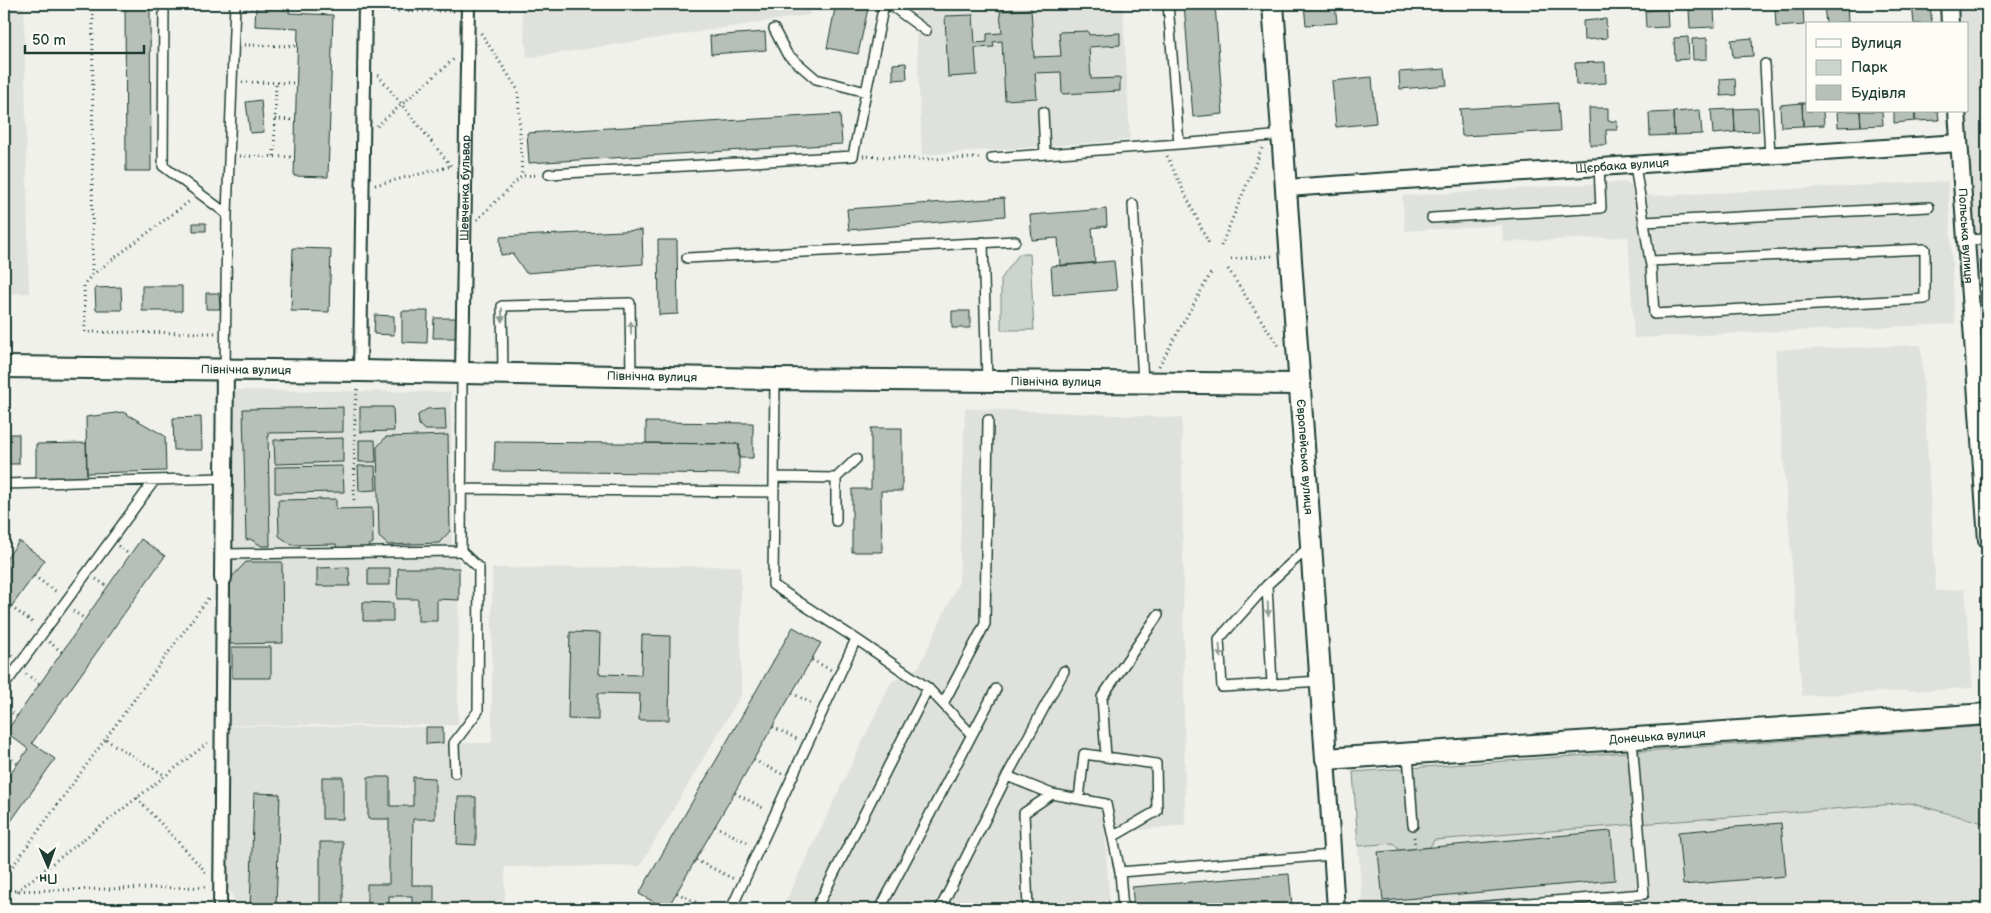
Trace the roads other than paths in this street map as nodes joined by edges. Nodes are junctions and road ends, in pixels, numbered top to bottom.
1 (164, 4) edge
2 (235, 4) edge
3 (884, 4) edge
4 (888, 4) edge
5 (1168, 4) edge
6 (1274, 4) edge
7 (1949, 4) edge
8 (365, 7) edge
9 (468, 8) edge
10 (1950, 22) edge
11 (774, 29) dead end
12 (926, 31) dead end
13 (1765, 64) dead end
14 (866, 92) junction
15 (1043, 112) dead end
16 (1957, 112) edge
17 (1275, 135) junction
18 (1959, 143) junction
19 (1179, 144) junction
20 (1046, 154) junction
21 (1770, 156) junction
22 (992, 158) road end
23 (1635, 165) junction
24 (1599, 167) junction
25 (549, 174) road end
26 (1286, 188) junction
27 (1134, 204) dead end
28 (1929, 207) dead end
29 (228, 214) junction
30 (1432, 218) dead end
31 (1644, 222) junction
32 (1987, 239) edge
33 (1014, 240) dead end
34 (1966, 240) junction
35 (983, 242) junction
36 (687, 258) dead end
37 (1650, 261) junction
38 (4, 367) edge
39 (225, 370) junction
40 (360, 371) junction
41 (462, 373) junction
42 (503, 374) junction
43 (632, 376) junction
44 (1150, 376) junction
45 (775, 380) junction
46 (987, 381) junction
47 (1300, 384) junction
48 (988, 420) dead end
49 (856, 459) dead end
50 (774, 477) junction
51 (224, 478) junction
52 (836, 478) junction
53 (154, 481) junction
54 (4, 484) edge
55 (462, 489) junction
56 (774, 492) junction
57 (836, 521) dead end
58 (1987, 540) edge
59 (1311, 545) junction
60 (462, 551) junction
61 (223, 554) junction
62 (223, 578) joint
63 (1267, 585) junction
64 (1158, 615) dead end
65 (856, 638) junction
66 (1064, 672) dead end
67 (1321, 681) junction
68 (1272, 684) junction
69 (4, 686) edge
70 (928, 688) junction
71 (996, 689) dead end
72 (943, 704) junction
73 (1987, 714) edge
74 (971, 734) junction
75 (1632, 739) junction
76 (1408, 754) junction
77 (1106, 757) junction
78 (1326, 759) junction
79 (454, 773) dead end
80 (1007, 776) junction
81 (1052, 794) junction
82 (1079, 799) junction
83 (1413, 825) dead end
84 (1114, 836) junction
85 (1332, 855) junction
86 (1120, 872) junction
87 (1122, 904) edge
88 (220, 909) edge
89 (731, 909) edge
90 (816, 909) edge
91 (880, 909) edge
92 (940, 909) edge
93 (1028, 909) edge
94 (1336, 909) edge
95 (1449, 909) edge

1 - 29 lane
2 - 29 lane
3 - 14 lane
4 - 12 lane
5 - 19 lane
6 - 17 street, Європейська вулиця
7 - 10 street
8 - 40 street
9 - 41 street, Шевченка бульвар
11 - 14 lane
13 - 21 lane
14 - 25 lane
15 - 20 lane
16 - 18 street, Польська вулиця
17 - 19 lane
17 - 26 street, Європейська вулиця
18 - 21 street, Щєрбака вулиця
18 - 34 street, Польська вулиця
19 - 20 lane
20 - 22 lane
21 - 23 street, Щєрбака вулиця
23 - 24 street, Щєрбака вулиця
23 - 31 lane
24 - 26 street, Щєрбака вулиця
24 - 30 lane
26 - 47 street, Європейська вулиця
27 - 44 lane
28 - 31 lane
29 - 39 lane
31 - 37 lane
32 - 34 lane
33 - 35 lane
34 - 58 street, Польська вулиця
35 - 36 lane
35 - 46 lane
37 - 37 lane
38 - 39 street, Північна вулиця
39 - 40 street, Північна вулиця
39 - 51 street
40 - 41 street, Північна вулиця
41 - 42 street, Північна вулиця
41 - 55 lane
42 - 43 street, Північна вулиця
43 -> 42 lane
43 - 45 street, Північна вулиця
44 - 46 street, Північна вулиця
44 - 47 street, Північна вулиця
45 - 46 street, Північна вулиця
45 - 50 lane
47 - 59 street, Європейська вулиця
48 - 72 lane
49 - 52 lane
50 - 52 lane
50 - 56 lane
51 - 53 lane
51 - 61 street
52 - 57 lane
53 - 54 lane
53 - 69 lane
55 - 56 lane
55 - 60 lane
56 - 65 lane
59 - 63 lane
59 - 67 street, Європейська вулиця
60 - 61 lane
60 - 79 lane
61 - 62 street
62 - 88 street
63 -> 68 lane
63 -> 68 lane
64 - 77 lane
65 - 70 lane
65 - 89 lane
66 - 80 lane
67 - 68 lane
67 - 78 street, Європейська вулиця
70 - 72 lane
70 - 90 lane
71 - 74 lane
72 - 74 lane
73 - 75 street, Донецька вулиця
74 - 91 lane
75 - 76 street, Донецька вулиця
75 - 95 lane
76 - 78 street, Донецька вулиця
76 - 83 lane
77 - 82 lane
77 - 84 lane
78 - 85 street, Європейська вулиця
80 - 81 lane
80 - 92 lane
81 - 82 lane
81 - 93 lane
82 - 84 lane
84 - 86 lane
85 - 86 lane
85 - 94 street, Європейська вулиця
86 - 87 lane

